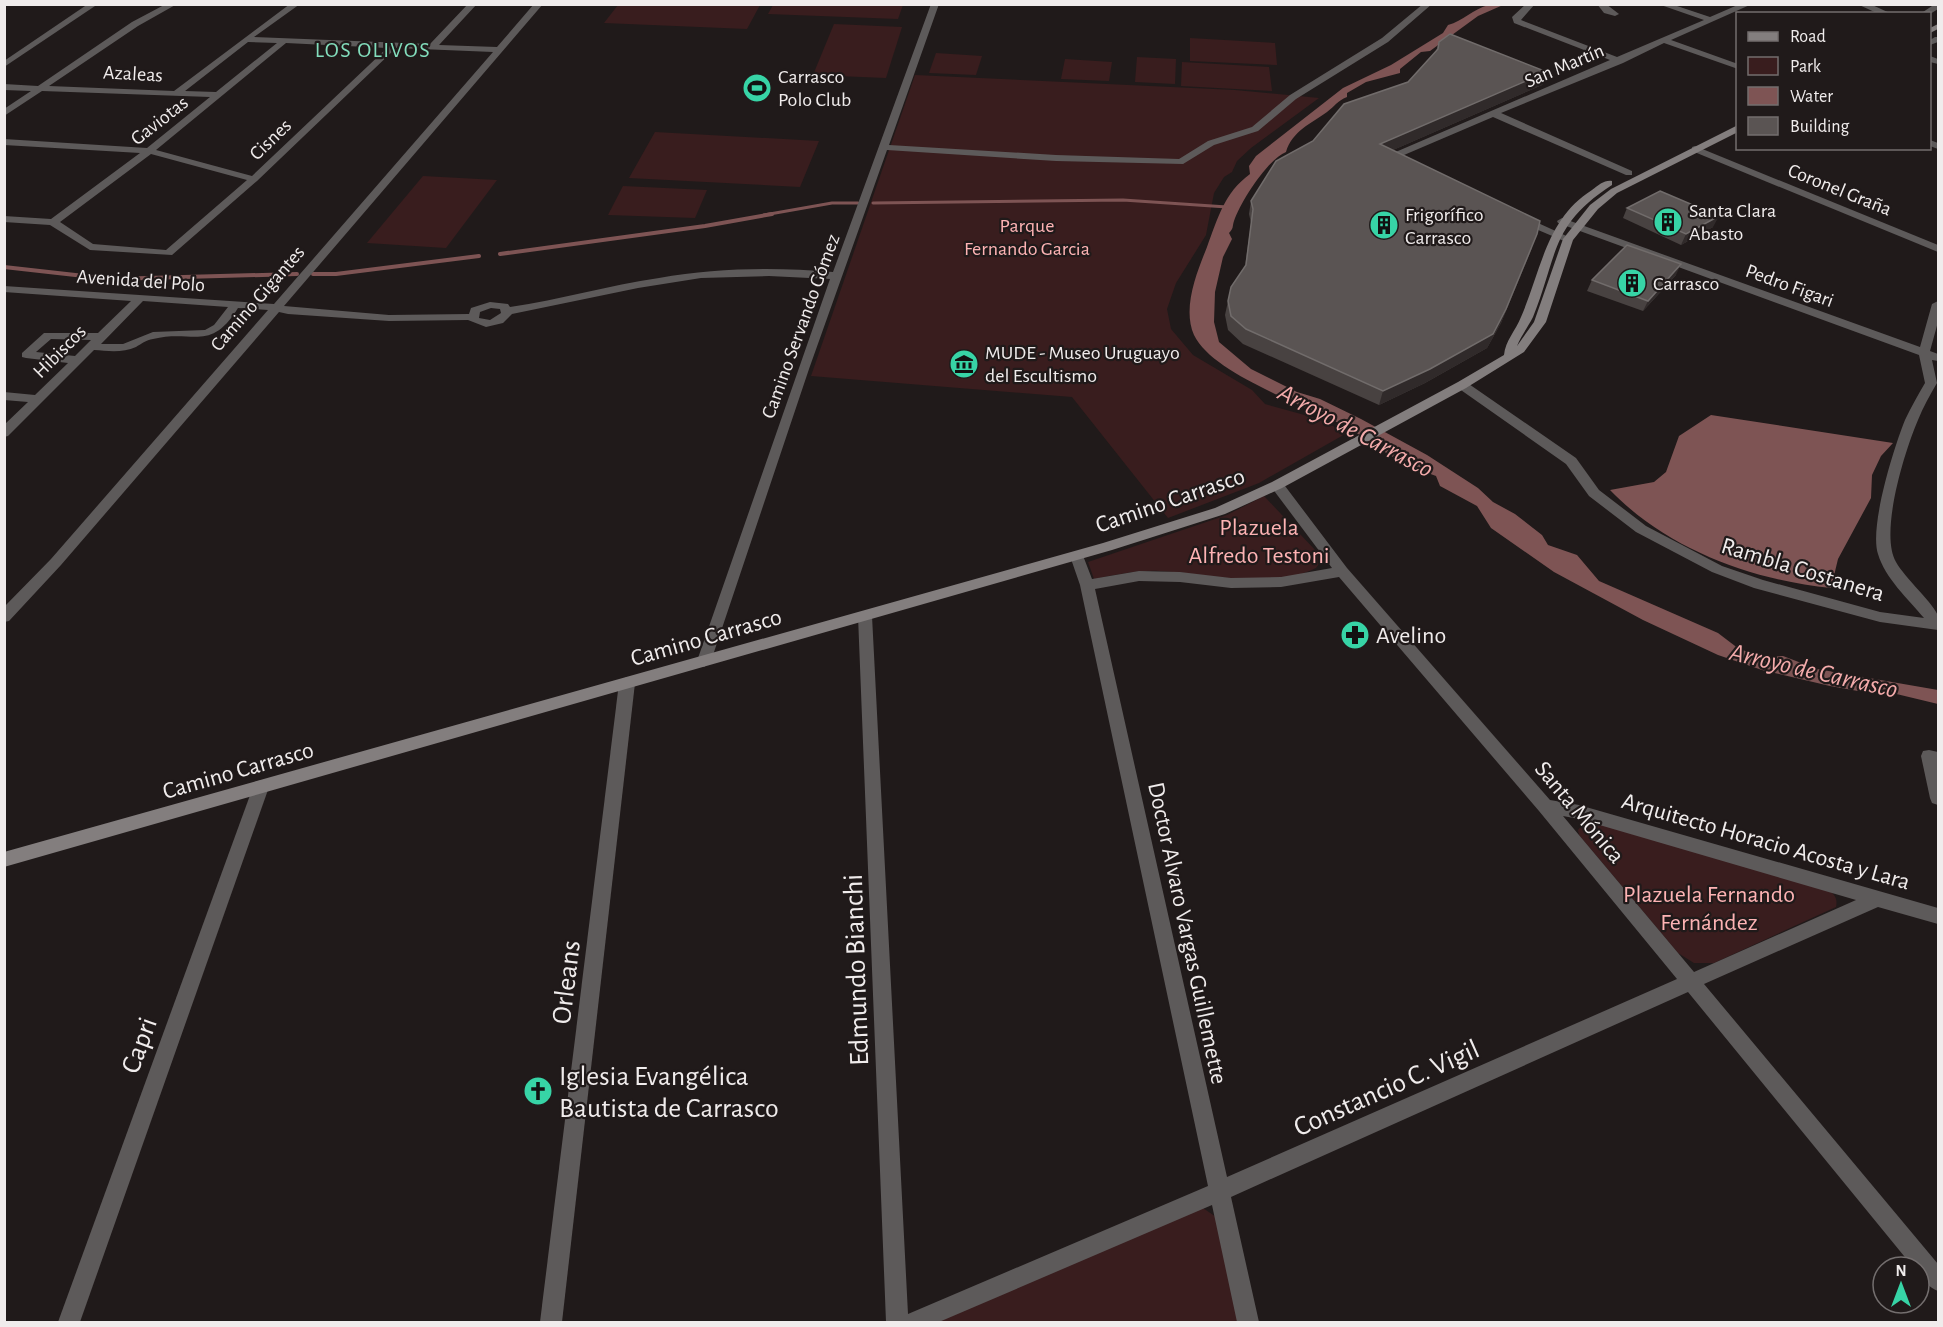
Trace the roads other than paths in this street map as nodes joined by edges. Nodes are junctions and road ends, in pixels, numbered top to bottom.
1 (94, 4) edge
2 (173, 4) edge
3 (296, 4) edge
4 (473, 4) edge
5 (539, 4) edge
6 (935, 4) edge
7 (1428, 4) edge
8 (1531, 4) edge
9 (1601, 4) edge
10 (1662, 4) edge
11 (1748, 4) edge
12 (1861, 4) edge
13 (1883, 12) edge
14 (1615, 14) dead end
15 (1711, 20) junction
16 (246, 39) junction
17 (284, 41) junction
18 (1667, 41) junction
19 (393, 46) junction
20 (430, 48) junction
21 (498, 52) junction
22 (1620, 61) junction
23 (5, 64) edge
24 (1736, 67) edge
25 (4, 82) edge
26 (4, 87) edge
27 (45, 87) junction
28 (177, 93) junction
29 (220, 95) junction
30 (4, 113) edge
31 (1494, 114) junction
32 (1736, 120) edge
33 (1736, 128) edge
34 (4, 142) edge
35 (883, 147) junction
36 (1695, 149) junction
37 (148, 151) junction
38 (1399, 159) edge
39 (1629, 173) junction
40 (254, 179) junction
41 (1514, 216) edge
42 (4, 219) edge
43 (1562, 221) junction
44 (53, 222) junction
45 (1577, 226) junction
46 (1555, 234) junction
47 (1568, 238) junction
48 (1938, 249) edge
49 (837, 276) junction
50 (4, 289) edge
51 (141, 297) junction
52 (235, 304) junction
53 (1938, 304) edge
54 (276, 307) junction
55 (508, 311) junction
56 (472, 316) junction
57 (95, 342) junction
58 (1924, 353) junction
59 (1509, 354) junction
60 (1938, 358) edge
61 (78, 360) junction
62 (1462, 385) junction
63 (4, 396) edge
64 (39, 399) junction
65 (4, 433) edge
66 (1277, 485) junction
67 (1077, 556) junction
68 (1342, 570) junction
69 (1087, 585) junction
70 (865, 616) junction
71 (4, 617) edge
72 (1938, 625) edge
73 (704, 661) junction
74 (627, 683) junction
75 (1934, 757) edge
76 (261, 787) junction
77 (1938, 798) edge
78 (1545, 806) junction
79 (4, 860) edge
80 (1879, 898) junction
81 (1938, 916) edge
82 (1690, 982) junction
83 (1220, 1191) junction
84 (1938, 1280) edge
85 (69, 1323) edge
86 (551, 1323) edge
87 (897, 1323) edge
88 (914, 1323) edge
89 (1248, 1323) edge

1 - 23 street
2 - 27 street
3 - 16 street
4 - 20 street
5 - 21 street, Camino Gigantes
6 - 35 street, Camino Servando Gómez
7 - 35 street
8 - 22 street
9 - 14 street
10 - 15 street
11 - 15 street, San Martín
12 - 13 street
15 - 18 street, San Martín
16 - 17 street
16 - 28 street
17 - 19 street
17 - 29 street, Gaviotas
18 - 22 street, San Martín
18 - 24 street
19 - 20 street
19 - 40 street, Cisnes
20 - 21 street
21 - 54 street, Camino Gigantes
22 - 31 street, San Martín
25 - 27 street, Azaleas
26 - 27 street, Azaleas
27 - 28 street, Azaleas
27 - 30 street
28 - 29 street, Azaleas
29 - 37 street, Gaviotas
31 - 38 street, San Martín
31 - 39 street
32 - 39 main road
33 - 36 main road, Camino Carrasco
34 - 37 street
35 - 49 street, Camino Servando Gómez
36 - 45 main road, Camino Carrasco
36 - 48 street, Coronel Graña
37 - 40 street
37 - 44 street, Gaviotas
39 - 43 main road
40 - 44 street, Cisnes
41 - 46 street
42 - 44 street
43 - 45 street, Pedro Figari
43 - 46 main road
45 - 47 main road, Camino Carrasco
45 - 58 street, Pedro Figari
46 - 47 street
46 - 59 main road
47 - 59 main road, Camino Carrasco
49 - 55 street
49 - 73 street, Camino Servando Gómez
50 - 51 street, Avenida del Polo
51 - 52 street, Avenida del Polo
51 - 57 street, Hibiscos
52 - 54 street, Avenida del Polo
52 - 57 street
53 - 58 street
54 - 56 street, Avenida del Polo
54 - 71 street, Camino Gigantes
55 - 56 street
55 - 56 street
57 - 61 street, Hibiscos
57 - 61 street
58 - 60 street, Pedro Figari
58 - 72 street
59 - 62 main road, Camino Carrasco
61 - 64 street, Hibiscos
62 - 66 main road, Camino Carrasco
62 - 72 street, Rambla Costanera
63 - 64 street
64 - 65 street, Hibiscos
66 - 67 main road, Camino Carrasco
66 - 68 street, Santa Mónica
67 - 69 street, Doctor Alvaro Vargas Guillemette
67 - 70 main road, Camino Carrasco
68 - 69 street
68 - 78 street, Santa Mónica
69 - 83 street, Doctor Alvaro Vargas Guillemette
70 - 73 main road, Camino Carrasco
70 - 87 street, Edmundo Bianchi
73 - 74 main road, Camino Carrasco
74 - 76 main road, Camino Carrasco
74 - 86 street, Orleans
75 - 77 street
76 - 79 main road, Camino Carrasco
76 - 85 street, Capri
78 - 80 street, Arquitecto Horacio Acosta y Lara
78 - 82 street, Santa Mónica
80 - 81 street, Arquitecto Horacio Acosta y Lara
80 - 82 street, Constancio C. Vigil
82 - 83 street, Constancio C. Vigil
82 - 84 street, Santa Mónica
83 - 88 street, Constancio C. Vigil
83 - 89 street, Doctor Alvaro Vargas Guillemette

